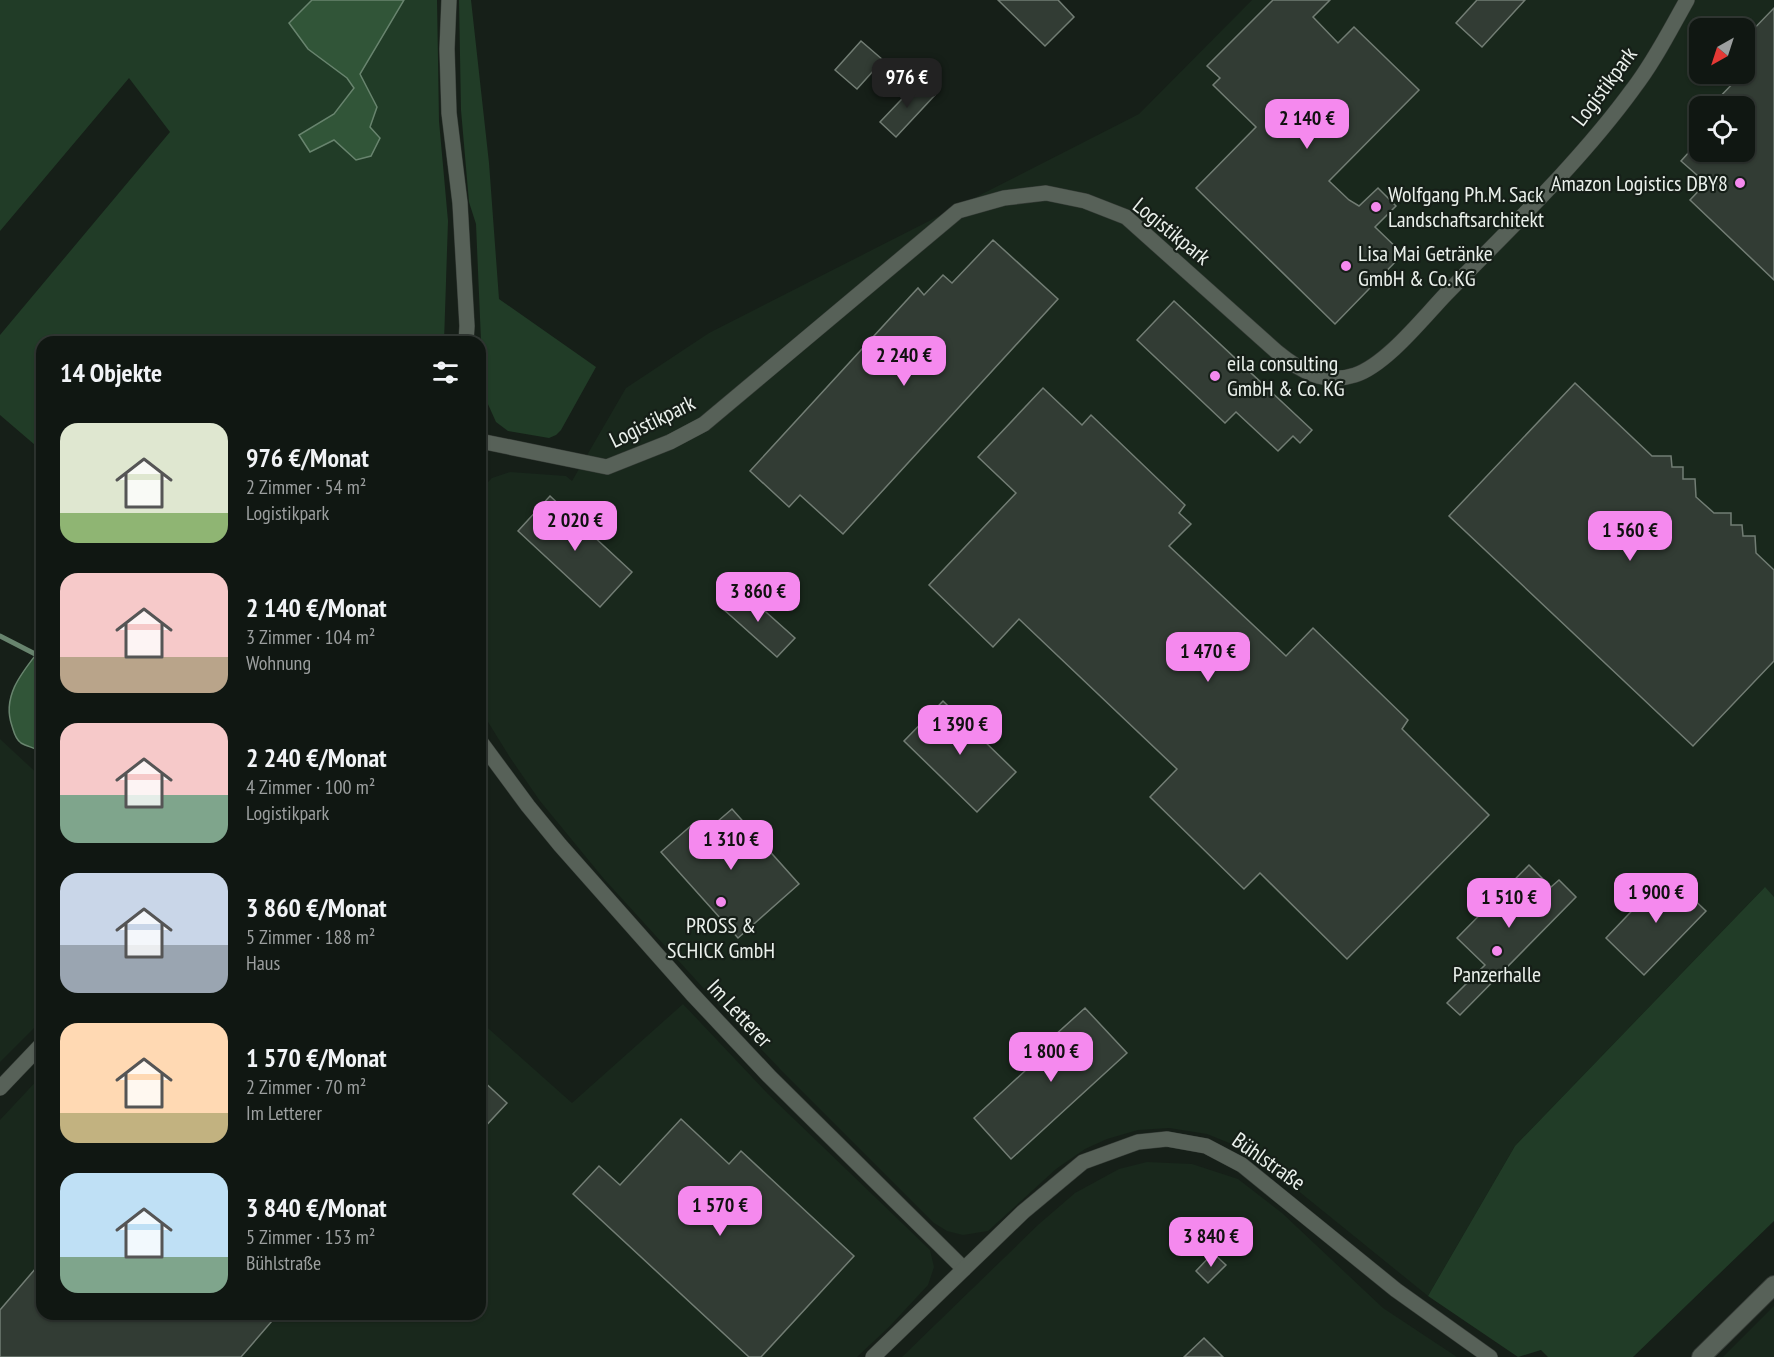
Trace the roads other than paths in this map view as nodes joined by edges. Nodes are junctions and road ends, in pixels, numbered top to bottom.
1 (449, 0) edge
2 (1687, 0) edge
3 (466, 336) edge
4 (486, 442) edge
5 (486, 749) edge
6 (36, 1050) edge
7 (0, 1088) edge
8 (964, 1269) junction
9 (1774, 1285) edge
10 (873, 1357) edge
11 (1490, 1357) edge
12 (1701, 1357) edge

1 - 3 street
2 - 4 street, Logistikpark
5 - 8 street, Im Letterer
6 - 7 street
8 - 10 street, Bühlstraße
8 - 11 street, Bühlstraße
9 - 12 main road

